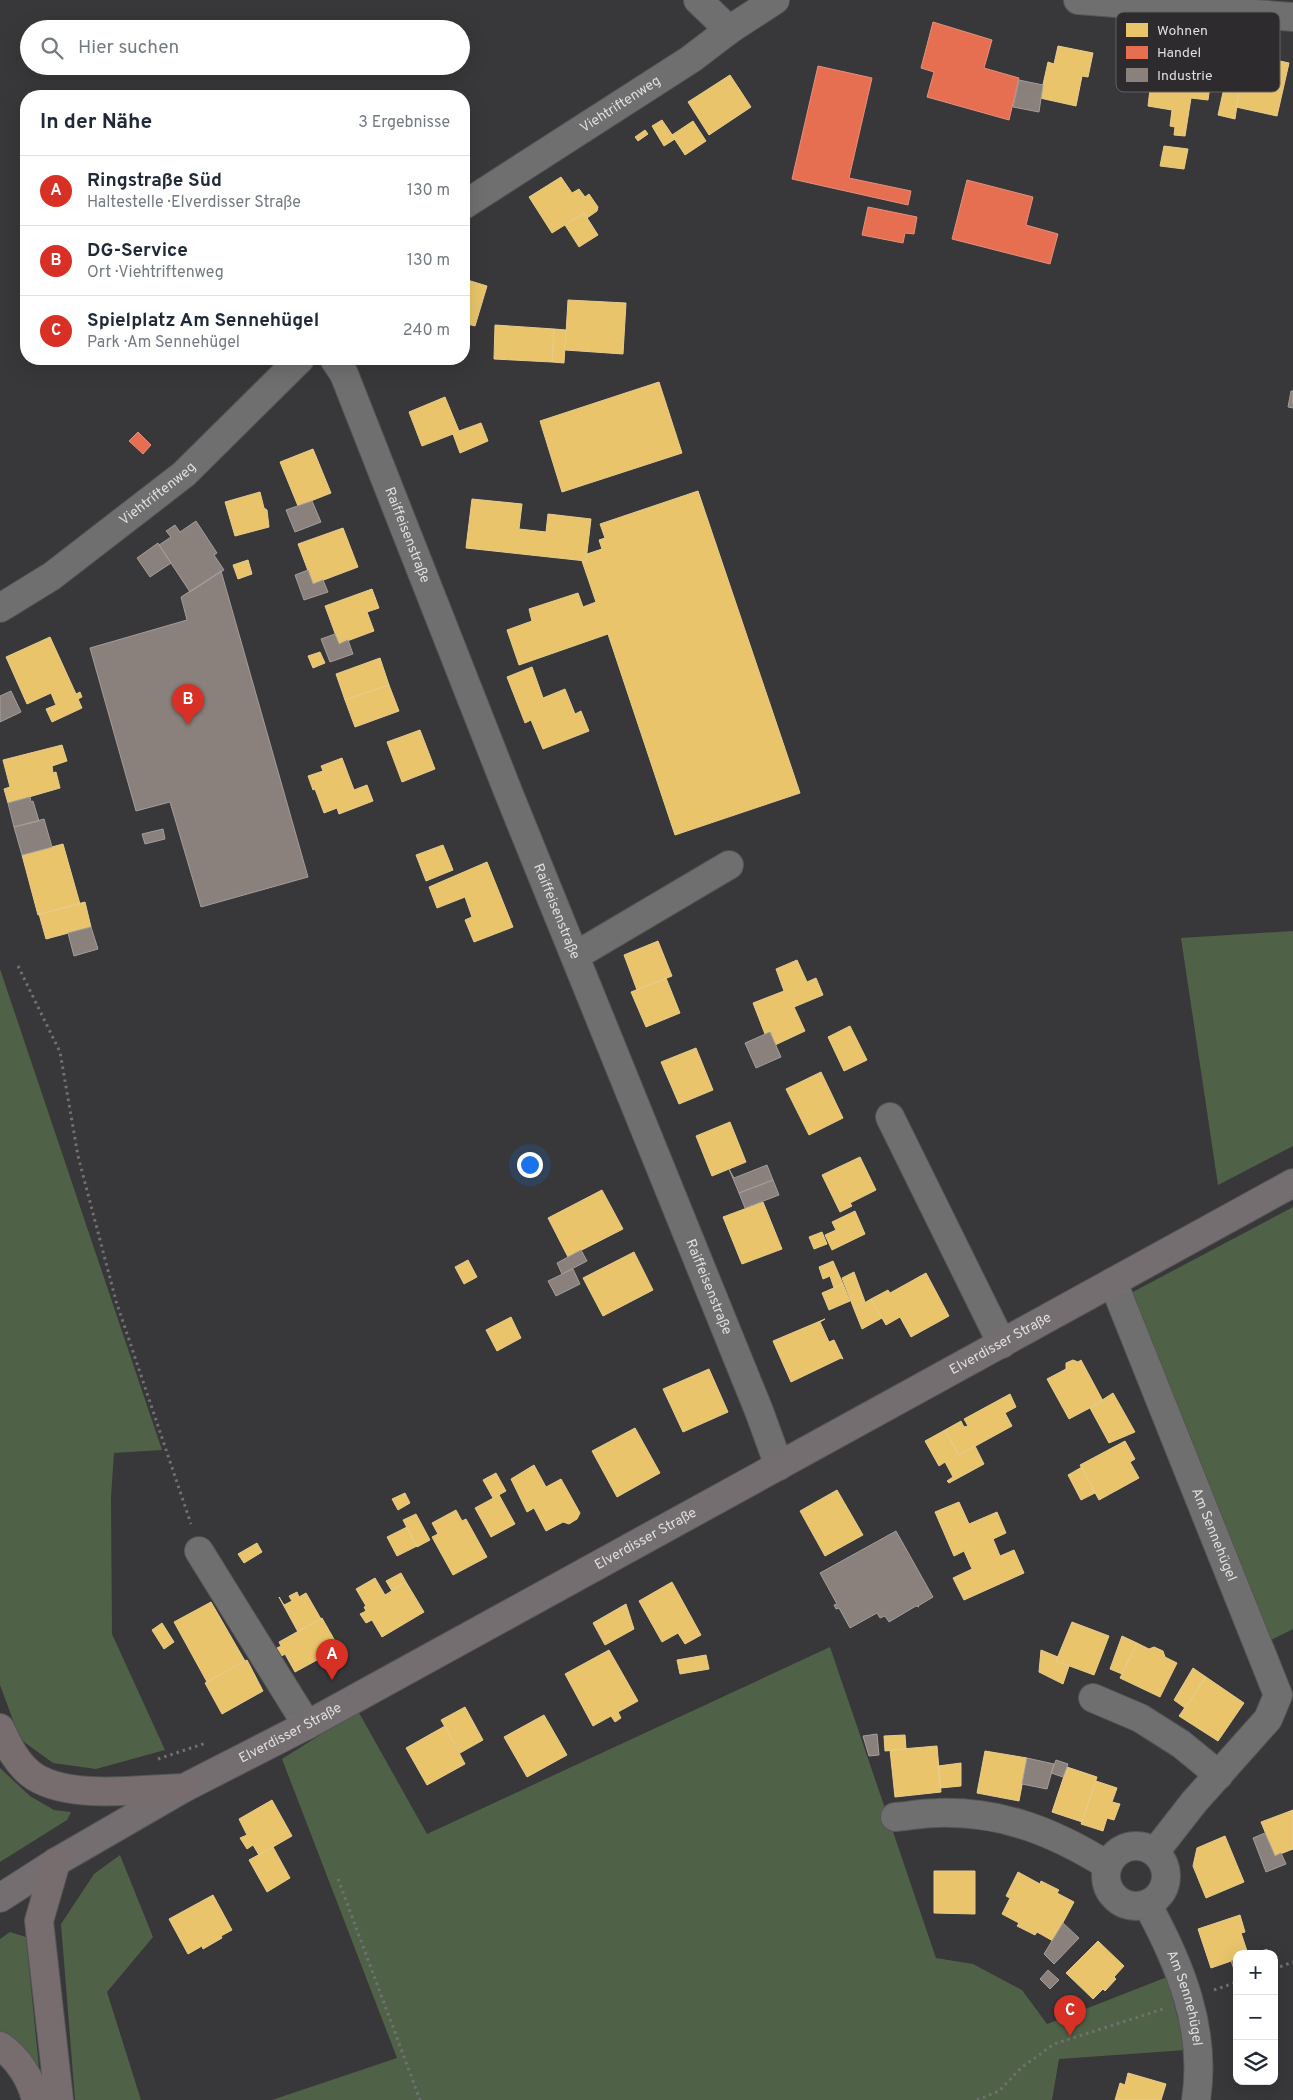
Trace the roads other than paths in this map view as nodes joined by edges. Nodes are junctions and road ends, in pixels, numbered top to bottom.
1 (698, 0) edge
2 (775, 0) edge
3 (1078, 0) edge
4 (1230, 12) edge
5 (1280, 16) edge
6 (1293, 17) edge
7 (729, 30) junction
8 (470, 201) edge
9 (294, 365) edge
10 (338, 365) edge
11 (0, 608) edge
12 (729, 865) dead end
13 (574, 956) junction
14 (890, 1117) dead end
15 (1293, 1183) edge
16 (1113, 1282) junction
17 (1002, 1344) junction
18 (779, 1466) junction
19 (199, 1551) road end
20 (1092, 1698) dead end
21 (307, 1725) junction
22 (0, 1728) edge
23 (1219, 1775) junction
24 (184, 1788) junction
25 (895, 1817) dead end
26 (1155, 1852) junction
27 (56, 1862) junction
28 (1107, 1865) junction
29 (0, 1898) edge
30 (1146, 1904) junction
31 (0, 2046) edge
32 (36, 2100) edge
33 (59, 2100) edge
34 (1196, 2100) edge

1 - 7 street
2 - 7 street, Viehtriftenweg
3 - 4 street
5 - 6 street
7 - 8 street, Viehtriftenweg
9 - 11 street, Viehtriftenweg
10 - 13 street, Raiffeisenstraße
12 - 13 street
13 - 18 street, Raiffeisenstraße
14 - 17 street
15 - 16 main road, Elverdisser Straße
16 - 17 main road, Elverdisser Straße
16 - 23 street, Am Sennehügel
17 - 18 main road, Elverdisser Straße
18 - 21 main road, Elverdisser Straße
19 - 21 street
20 - 23 street
21 - 24 main road, Elverdisser Straße
22 - 24 highway
23 - 26 street, Am Sennehügel
24 - 27 main road, Elverdisser Straße
25 - 28 street
26 - 28 street
26 - 30 street
27 - 29 main road, Elverdisser Straße
27 - 33 highway
28 - 30 street
30 - 34 street, Am Sennehügel
31 - 32 highway

